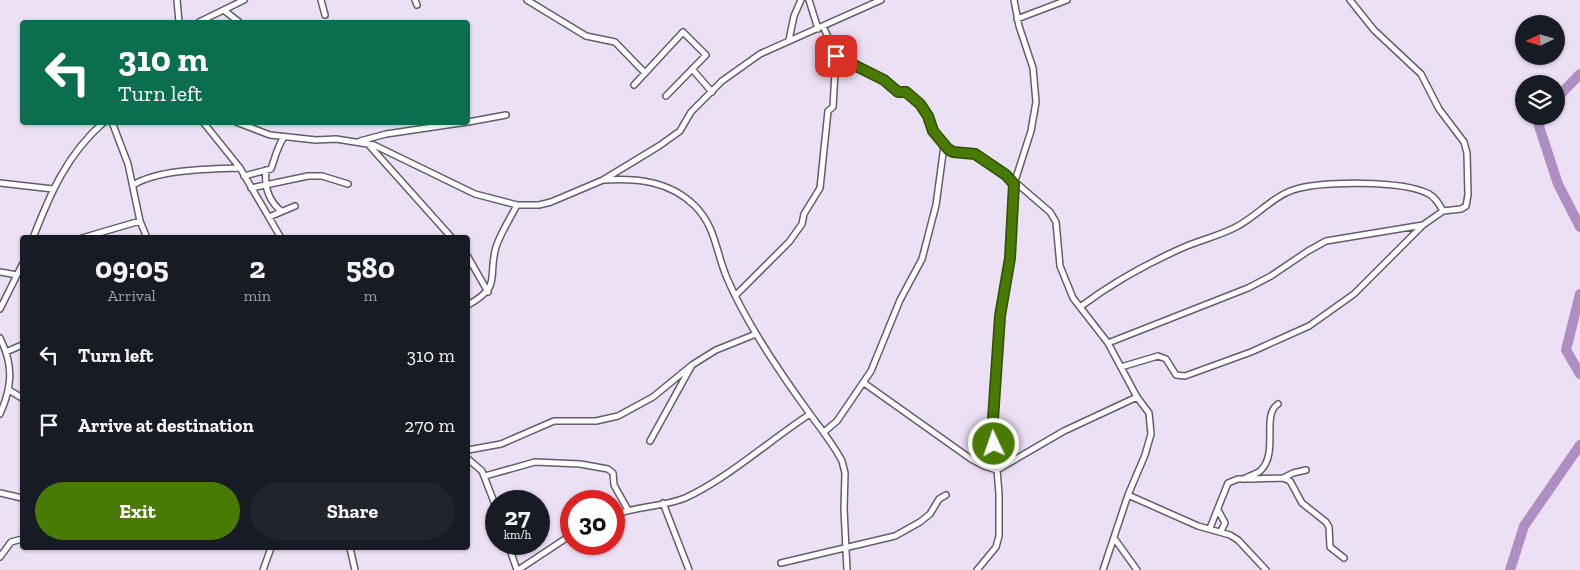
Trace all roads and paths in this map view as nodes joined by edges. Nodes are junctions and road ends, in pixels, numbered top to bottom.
1 (177, 0) edge
2 (244, 0) edge
3 (320, 0) edge
4 (527, 0) edge
5 (801, 0) edge
6 (809, 0) edge
7 (881, 0) edge
8 (1014, 0) edge
9 (1067, 0) edge
10 (1350, 0) edge
11 (225, 11) junction
12 (325, 15) dead end
13 (1017, 19) junction
14 (180, 20) edge
15 (204, 20) edge
16 (236, 20) edge
17 (820, 27) junction
18 (789, 40) junction
19 (836, 56) junction
20 (692, 69) junction
21 (645, 74) junction
22 (634, 85) dead end
23 (712, 92) junction
24 (666, 96) dead end
25 (506, 115) dead end
26 (470, 121) edge
27 (101, 125) edge
28 (113, 125) edge
29 (205, 125) edge
30 (243, 125) edge
31 (447, 125) edge
32 (284, 137) junction
33 (357, 142) junction
34 (368, 144) junction
35 (946, 146) junction
36 (240, 168) junction
37 (266, 170) junction
38 (244, 176) junction
39 (602, 180) junction
40 (0, 183) edge
41 (348, 184) dead end
42 (1014, 184) junction
43 (133, 185) junction
44 (265, 185) junction
45 (251, 188) junction
46 (53, 189) junction
47 (517, 205) junction
48 (295, 206) dead end
49 (281, 211) junction
50 (1443, 211) junction
51 (269, 217) junction
52 (140, 221) junction
53 (1423, 224) junction
54 (34, 235) edge
55 (92, 235) edge
56 (146, 235) edge
57 (279, 235) edge
58 (449, 235) edge
59 (470, 260) edge
60 (20, 269) edge
61 (0, 272) edge
62 (17, 275) junction
63 (488, 292) junction
64 (736, 295) junction
65 (470, 304) edge
66 (1080, 307) junction
67 (0, 309) edge
68 (756, 334) junction
69 (0, 338) edge
70 (1108, 343) junction
71 (20, 346) edge
72 (6, 352) junction
73 (692, 365) junction
74 (1120, 366) junction
75 (864, 383) junction
76 (9, 390) junction
77 (20, 397) edge
78 (1137, 397) junction
79 (1278, 404) dead end
80 (0, 414) edge
81 (810, 414) junction
82 (824, 432) junction
83 (650, 441) dead end
84 (470, 450) edge
85 (470, 459) edge
86 (996, 470) junction
87 (1306, 470) dead end
88 (485, 476) junction
89 (1284, 478) junction
90 (1243, 479) junction
91 (490, 490) edge
92 (0, 493) edge
93 (946, 495) dead end
94 (1128, 495) junction
95 (20, 498) edge
96 (663, 503) junction
97 (628, 510) junction
98 (1218, 510) junction
99 (625, 511) edge
100 (1210, 528) junction
101 (1221, 531) junction
102 (1114, 538) junction
103 (20, 540) edge
104 (560, 542) edge
105 (845, 548) junction
106 (270, 550) edge
107 (350, 550) edge
108 (512, 555) edge
109 (0, 557) edge
110 (1344, 558) dead end
111 (781, 563) dead end
112 (263, 570) edge
113 (355, 570) edge
114 (518, 570) edge
115 (689, 570) edge
116 (847, 570) edge
117 (977, 570) edge
118 (1103, 570) edge
119 (1137, 570) edge
120 (1266, 570) edge

1 - 14 street
2 - 11 street
3 - 12 street
4 - 21 street
5 - 18 street
6 - 17 street
7 - 17 street
8 - 13 street
9 - 13 street
10 - 50 street
11 - 15 street
11 - 16 street
13 - 42 street
17 - 18 street
17 - 19 street
18 - 23 street
19 - 35 street
19 - 64 street
20 - 21 street
20 - 23 street
20 - 24 street
21 - 22 street
23 - 39 street
25 - 26 street
27 - 46 street
28 - 43 street
29 - 36 street
30 - 32 street
31 - 33 street
32 - 33 street
32 - 37 street
33 - 34 street
34 - 47 street
34 - 58 street
35 - 42 street
35 - 75 street
36 - 38 street
36 - 43 street
37 - 38 street
37 - 44 street
38 - 45 street
39 - 47 street
39 - 64 street
40 - 46 street
41 - 44 street
42 - 66 street
42 - 86 street
43 - 52 street
44 - 45 street
44 - 49 street
45 - 51 street
46 - 54 street
47 - 63 street
48 - 49 street
49 - 51 street
50 - 53 street
50 - 66 street
51 - 57 street
52 - 55 street
52 - 56 street
53 - 70 street
53 - 74 street
59 - 63 street
60 - 62 street
61 - 62 street
62 - 67 street
63 - 65 street
64 - 68 street
66 - 70 street
68 - 73 street
68 - 81 street
69 - 72 street
70 - 74 street
71 - 72 street
72 - 76 street
73 - 83 street
73 - 84 street
74 - 78 street
75 - 82 street
75 - 86 street
76 - 77 street
76 - 80 street
78 - 86 street
78 - 94 street
79 - 90 street
81 - 82 street
81 - 96 street
82 - 105 street
85 - 88 street
86 - 117 street
87 - 89 street
88 - 91 street
88 - 97 street
89 - 90 street
89 - 110 street
90 - 98 street
92 - 95 street
93 - 105 street
94 - 100 street
94 - 102 street
96 - 97 street
96 - 115 street
97 - 99 street
98 - 100 street
98 - 101 street
100 - 101 street
101 - 120 street
102 - 118 street
102 - 119 street
103 - 109 street
104 - 114 street
105 - 111 street
105 - 116 street
106 - 112 street
107 - 113 street
108 - 114 street

